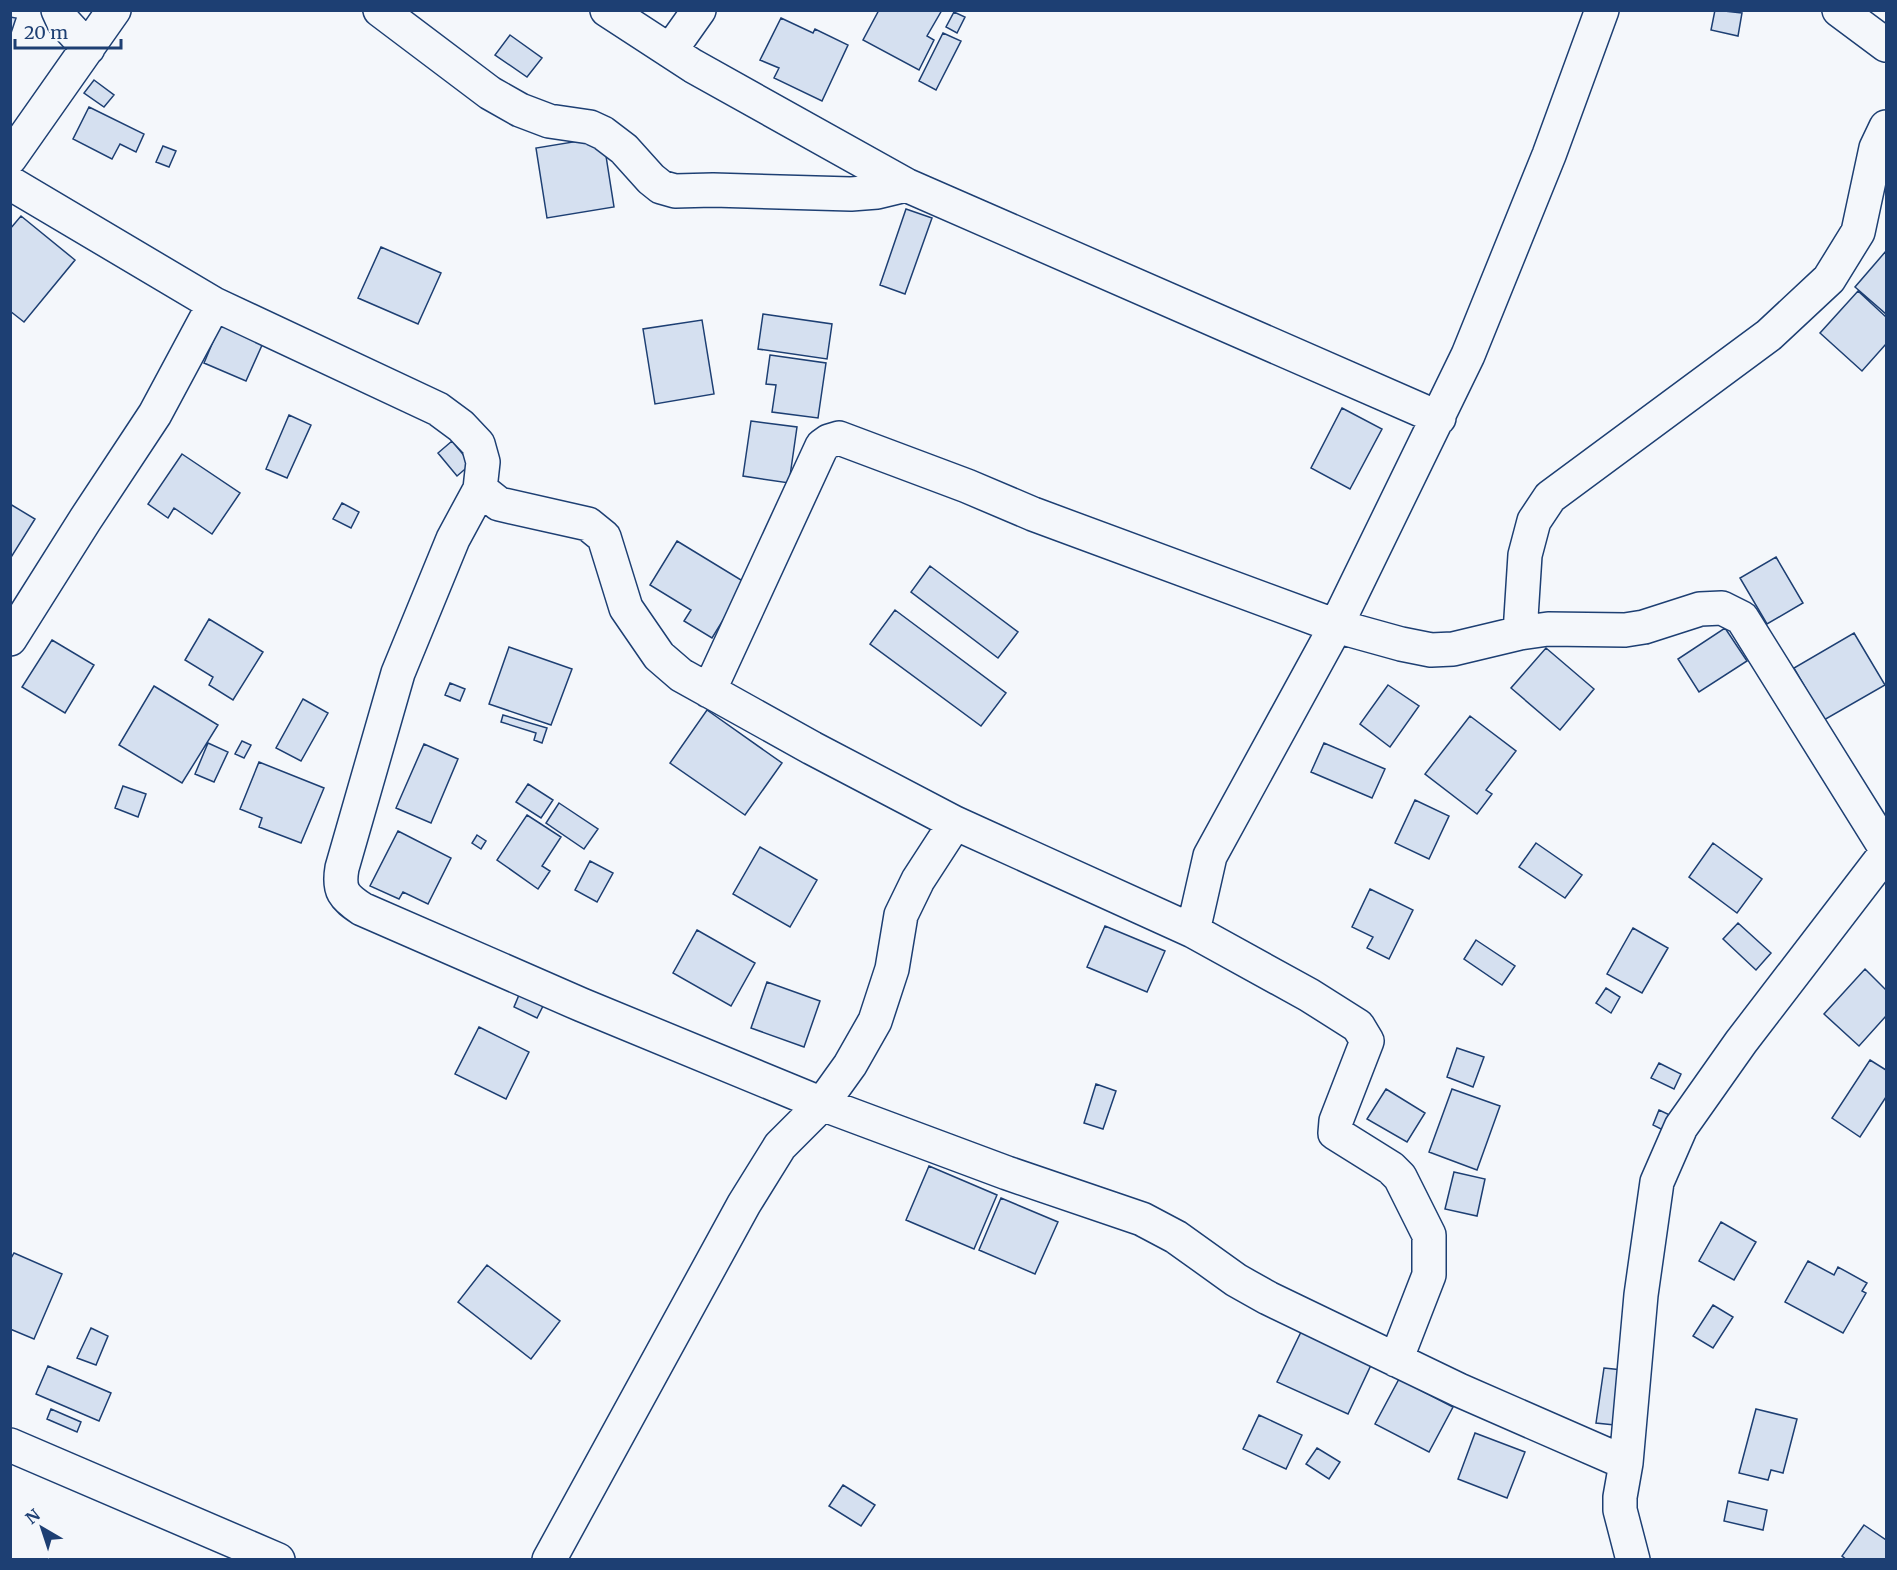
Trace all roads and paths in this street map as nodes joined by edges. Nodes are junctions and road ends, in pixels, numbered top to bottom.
1 (58, 10) edge
2 (114, 10) edge
3 (380, 10) edge
4 (607, 10) edge
5 (699, 10) edge
6 (1602, 10) edge
7 (1839, 10) edge
8 (1887, 45) edge
9 (88, 48) junction
10 (670, 51) junction
11 (1887, 127) edge
12 (10, 158) edge
13 (10, 183) edge
14 (906, 184) junction
15 (214, 304) junction
16 (1439, 418) junction
17 (480, 489) junction
18 (1336, 626) junction
19 (1520, 633) junction
20 (10, 639) edge
21 (709, 691) junction
22 (955, 823) junction
23 (1887, 851) edge
24 (1193, 931) junction
25 (822, 1104) junction
26 (1396, 1360) junction
27 (10, 1445) edge
28 (1626, 1463) junction
29 (278, 1560) edge
30 (549, 1560) edge
31 (1633, 1560) edge

1 - 9 street
2 - 9 street
3 - 14 street
4 - 10 street
5 - 10 street
6 - 16 street
7 - 8 street
9 - 12 street
10 - 14 street
11 - 19 street
13 - 15 street
14 - 16 street
15 - 17 street
15 - 20 street
16 - 18 street
17 - 21 street
17 - 25 street
18 - 19 street
18 - 21 street
18 - 24 street
19 - 23 street
21 - 22 street
22 - 24 street
22 - 25 street
23 - 28 street
24 - 26 street
25 - 26 street
25 - 30 street
26 - 28 street
27 - 29 street
28 - 31 street

